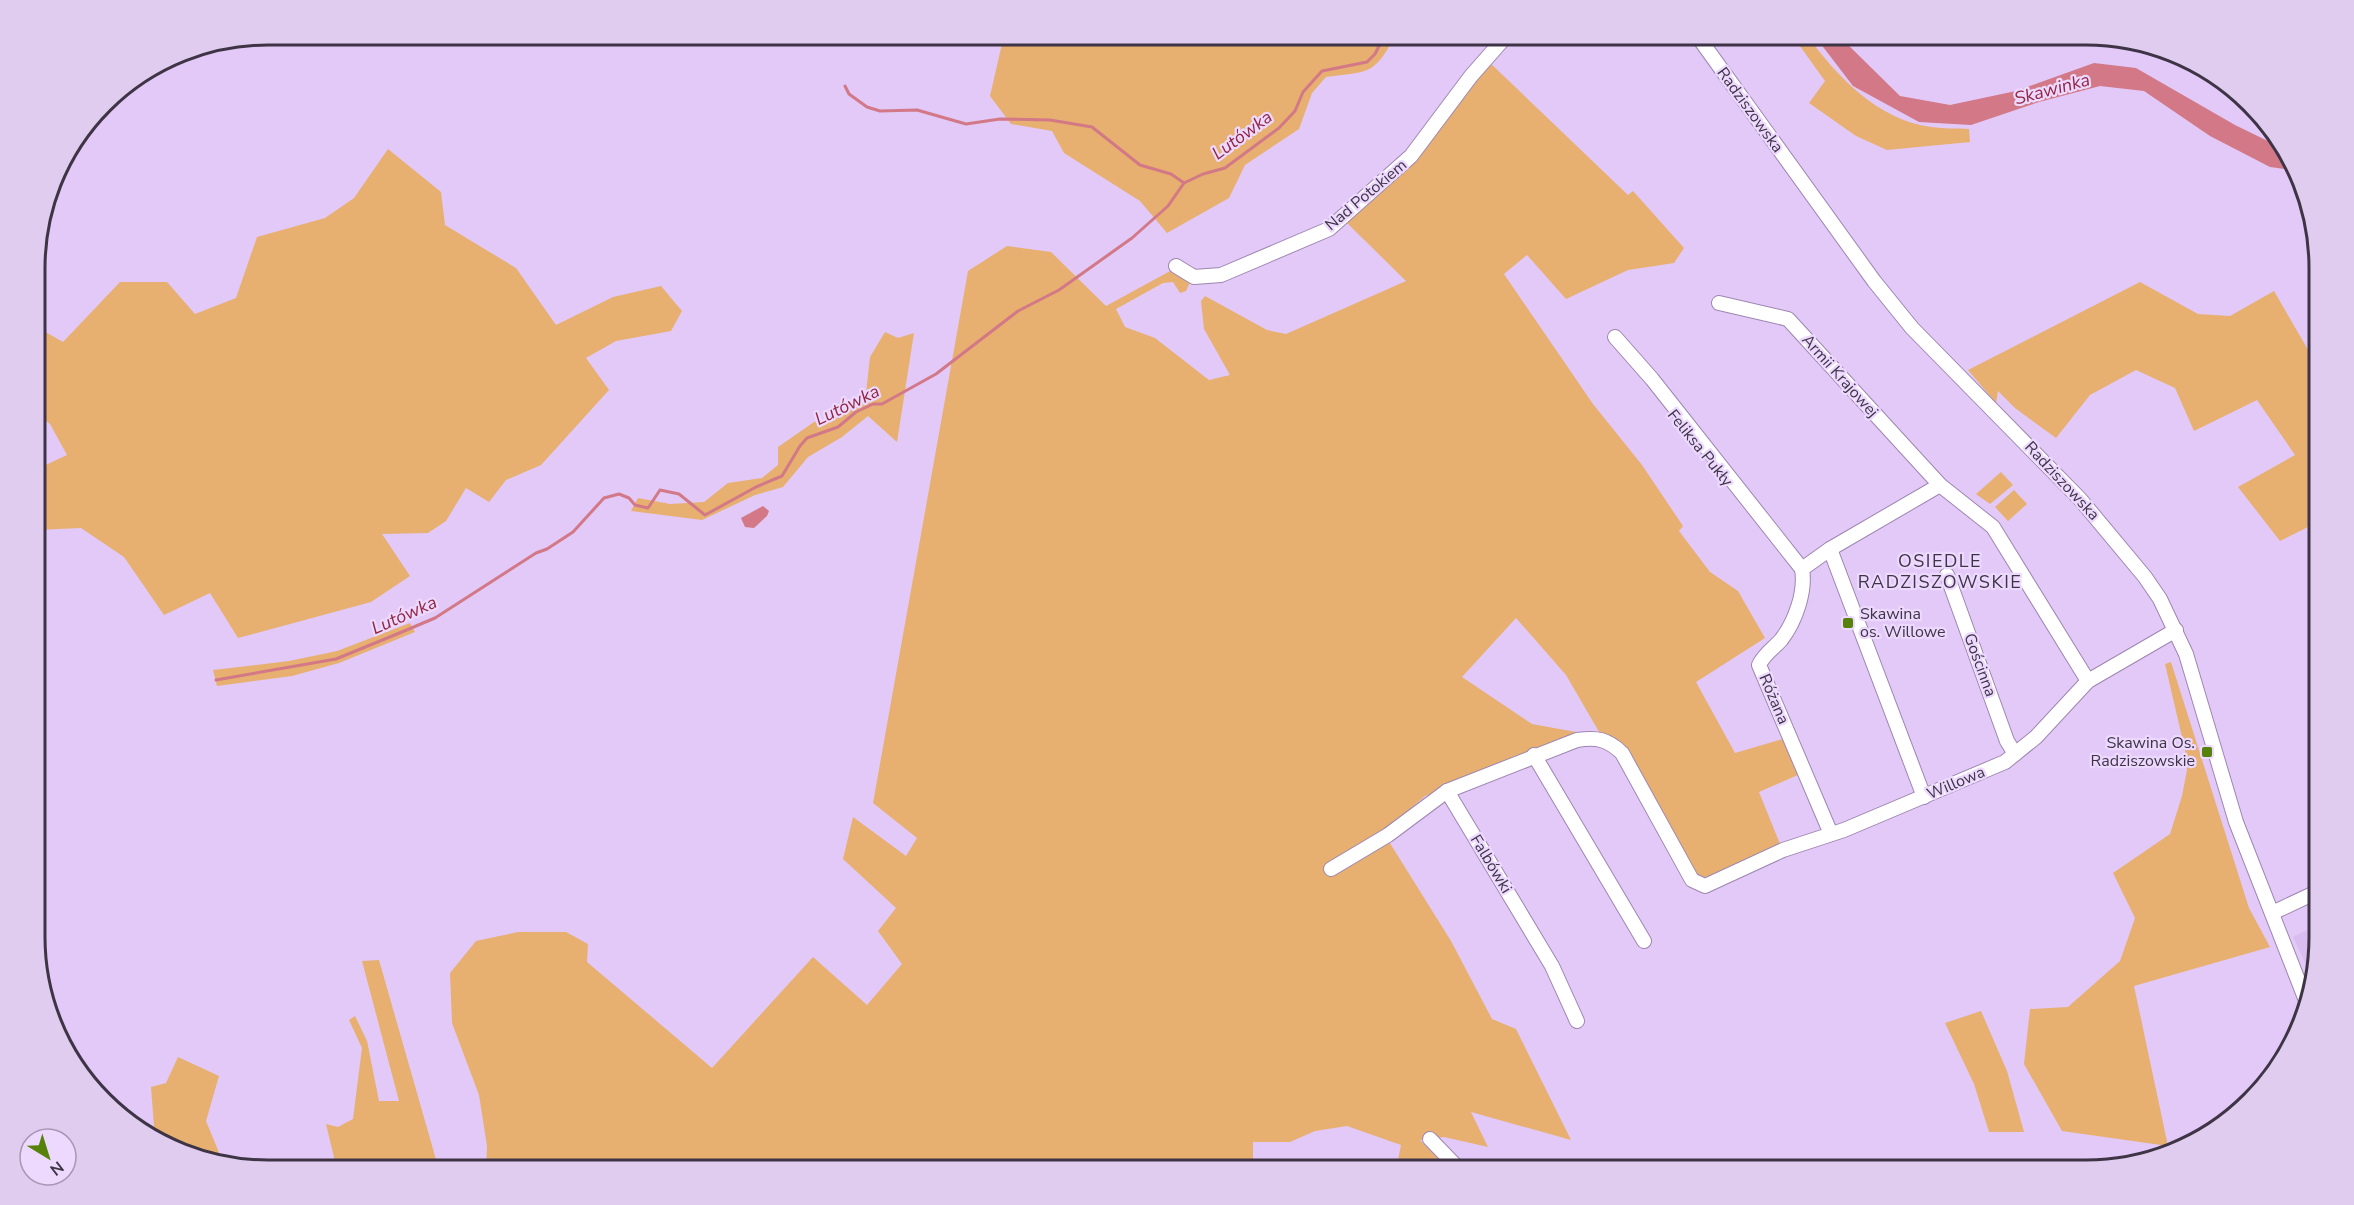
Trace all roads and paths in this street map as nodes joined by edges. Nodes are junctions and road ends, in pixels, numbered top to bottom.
1 (1498, 45) edge
2 (1704, 45) edge
3 (1176, 266) dead end
4 (1719, 303) dead end
5 (1615, 337) dead end
6 (1940, 485) junction
7 (1830, 549) junction
8 (1802, 569) junction
9 (1947, 575) dead end
10 (2176, 630) junction
11 (2088, 681) junction
12 (1534, 754) junction
13 (2015, 754) junction
14 (1447, 791) junction
15 (1924, 797) junction
16 (1831, 834) junction
17 (1331, 869) dead end
18 (2309, 896) edge
19 (2272, 913) junction
20 (1644, 941) dead end
21 (2302, 991) edge
22 (1577, 1021) dead end
23 (1430, 1139) dead end
24 (1450, 1160) edge

1 - 3 street, Nad Potokiem
2 - 10 street, Radziszowska
4 - 6 street, Armii Krajowej
5 - 8 street, Feliksa Pukły
6 - 7 street
6 - 11 street, Armii Krajowej
7 - 8 street
7 - 15 street
8 - 16 street, Różana
9 - 13 street, Gościnna
10 - 11 street, Willowa
10 - 19 street, Radziszowska
11 - 13 street, Willowa
12 - 14 street
12 - 16 street, Willowa
12 - 20 street
13 - 15 street, Willowa
14 - 17 street
14 - 22 street, Falbówki
15 - 16 street, Willowa
18 - 19 street
19 - 21 street, Radziszowska
23 - 24 street

